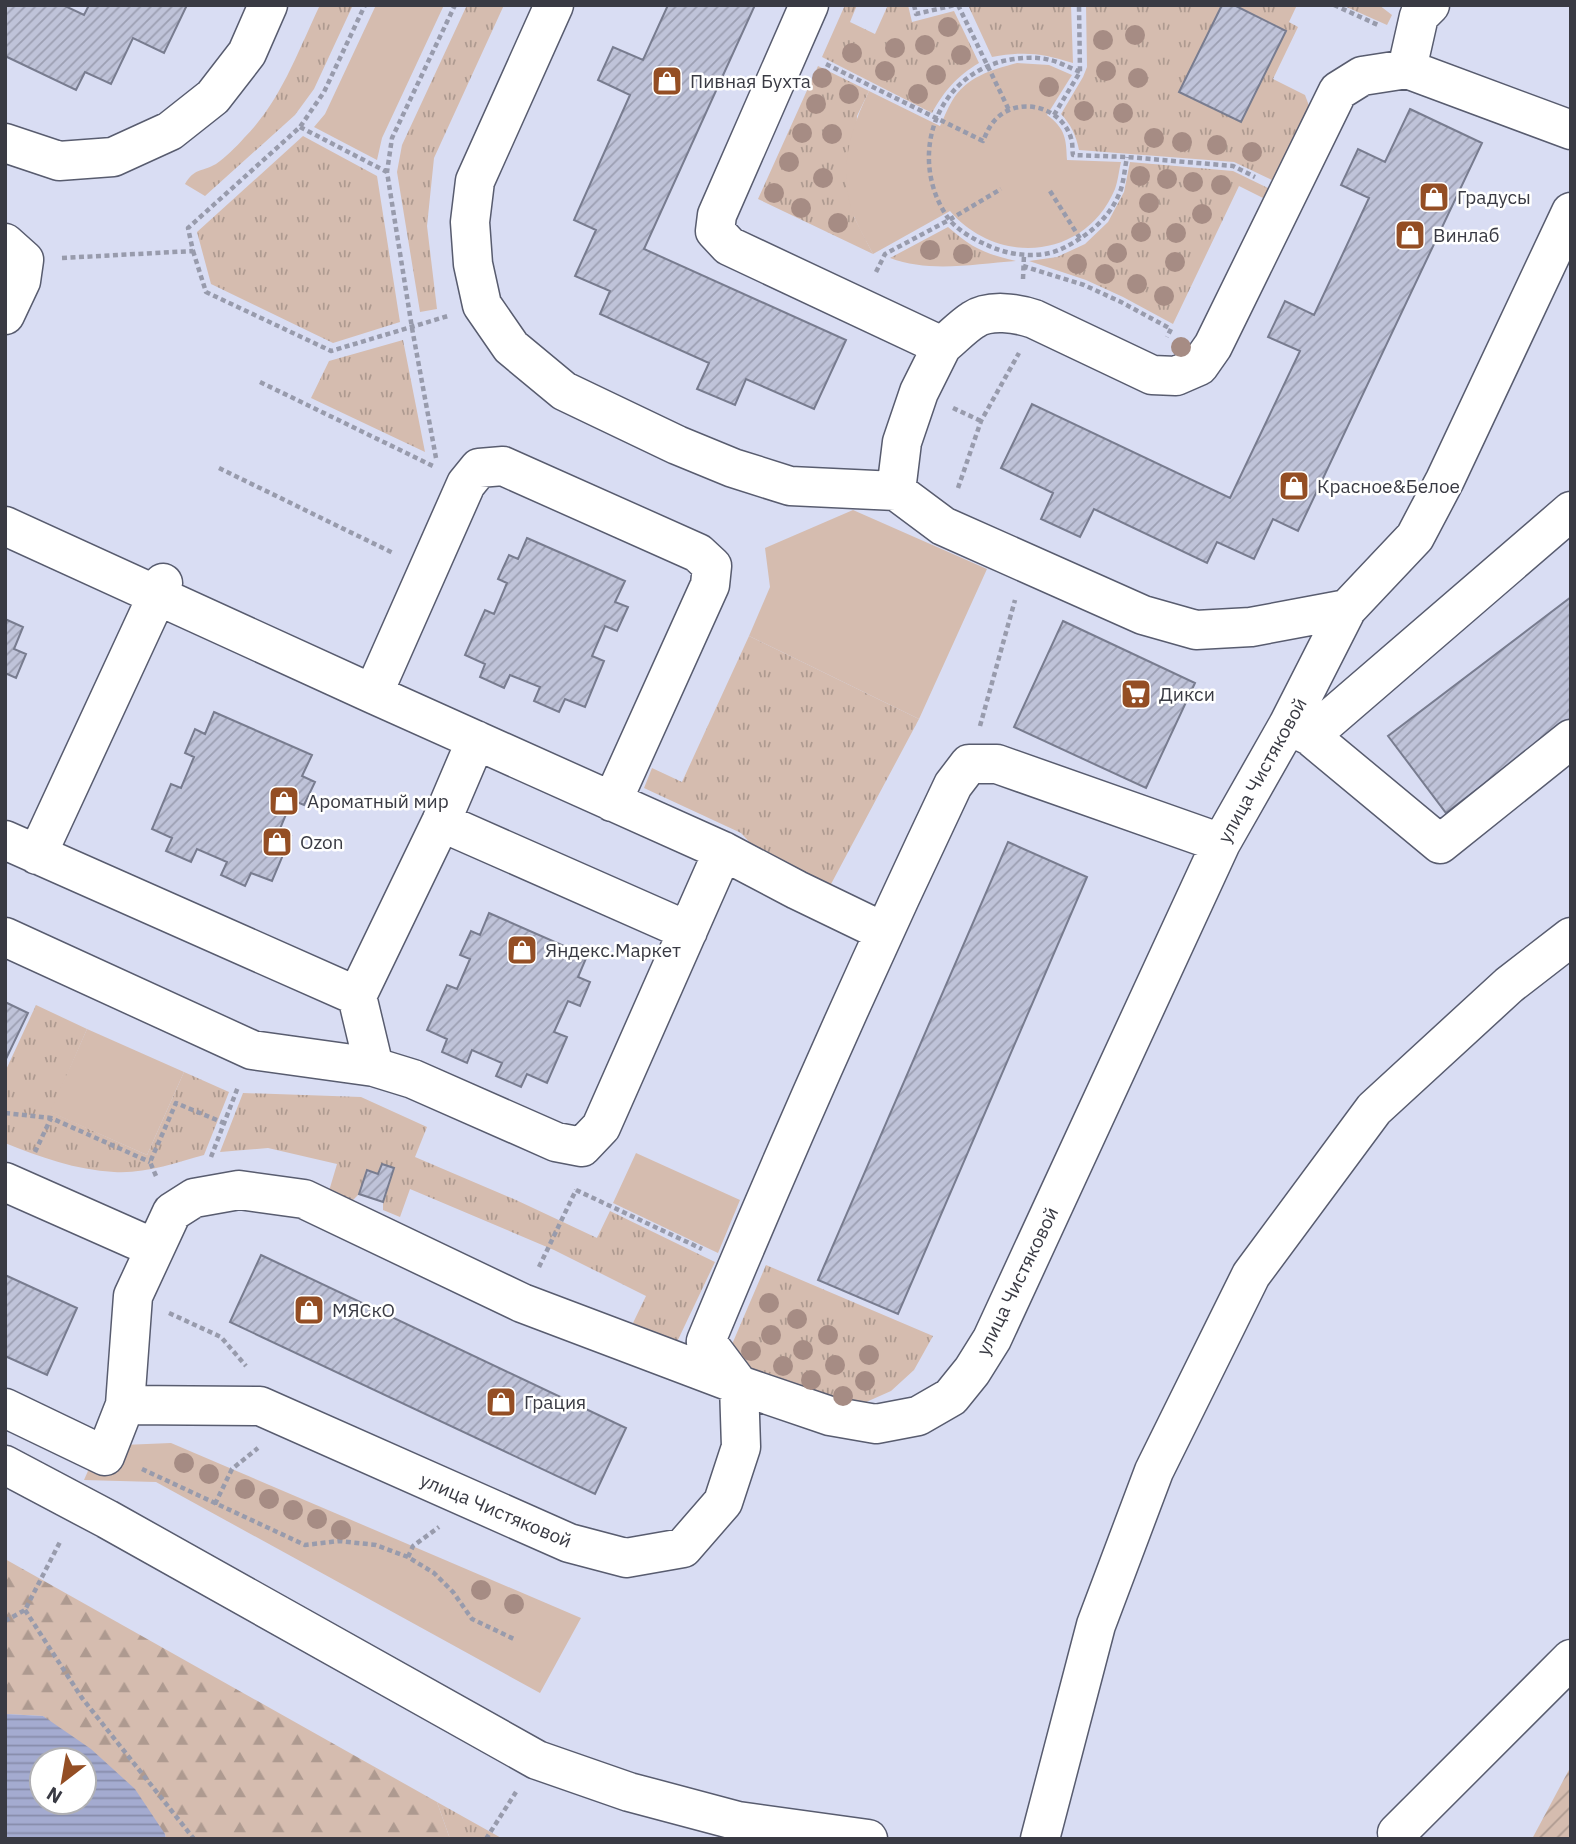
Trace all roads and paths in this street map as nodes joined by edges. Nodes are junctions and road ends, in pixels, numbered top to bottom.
1 (268, 5) edge
2 (365, 5) edge
3 (455, 5) edge
4 (554, 5) edge
5 (809, 5) edge
6 (914, 5) edge
7 (957, 5) edge
8 (1079, 5) edge
9 (1334, 5) edge
10 (1430, 5) edge
11 (791, 47) junction
12 (1410, 55) junction
13 (987, 65) junction
14 (1080, 72) junction
15 (1009, 110) junction
16 (1054, 115) junction
17 (935, 119) junction
18 (300, 127) junction
19 (1571, 130) edge
20 (5, 143) edge
21 (1127, 157) junction
22 (387, 172) junction
23 (1001, 189) dead end
24 (1050, 191) dead end
25 (1287, 193) junction
26 (1571, 212) edge
27 (949, 220) junction
28 (1081, 240) junction
29 (193, 251) junction
30 (14, 252) edge
31 (1023, 265) dead end
32 (482, 305) junction
33 (858, 307) junction
34 (5, 315) edge
35 (412, 328) junction
36 (942, 346) junction
37 (1023, 346) dead end
38 (1152, 374) junction
39 (260, 382) dead end
40 (219, 468) dead end
41 (958, 489) dead end
42 (896, 491) junction
43 (1571, 511) edge
44 (5, 526) edge
45 (1025, 562) junction
46 (428, 570) junction
47 (160, 589) junction
48 (1348, 609) junction
49 (373, 694) junction
50 (1299, 731) junction
51 (1571, 739) edge
52 (476, 740) junction
53 (970, 764) junction
54 (612, 802) junction
55 (441, 822) junction
56 (1221, 843) junction
57 (21, 848) edge
58 (723, 851) junction
59 (688, 931) junction
60 (884, 932) junction
61 (5, 937) edge
62 (1571, 937) edge
63 (358, 996) junction
64 (252, 1050) junction
65 (374, 1067) junction
66 (5, 1113) edge
67 (224, 1123) junction
68 (150, 1162) junction
69 (5, 1182) edge
70 (183, 1205) junction
71 (155, 1248) junction
72 (737, 1266) junction
73 (133, 1296) junction
74 (522, 1303) junction
75 (248, 1369) dead end
76 (739, 1385) junction
77 (125, 1405) junction
78 (5, 1408) edge
79 (294, 1422) junction
80 (119, 1460) junction
81 (5, 1465) edge
82 (79, 1504) junction
83 (215, 1504) junction
84 (25, 1610) junction
85 (5, 1620) edge
86 (514, 1639) dead end
87 (1571, 1659) edge
88 (537, 1760) junction
89 (194, 1839) edge
90 (486, 1839) edge
91 (868, 1839) edge
92 (1040, 1839) edge
93 (1402, 1839) edge

1 - 20 street
2 - 18 path
3 - 22 path
4 - 32 street
5 - 11 street
6 - 7 path
7 - 13 path
8 - 14 path
9 - 12 path
10 - 12 street
11 - 17 path
11 - 33 street
12 - 19 street
12 - 25 street
13 - 14 path
13 - 15 path
13 - 17 path
14 - 16 path
15 - 16 path
15 - 17 path
16 - 21 path
17 - 27 path
18 - 22 path
18 - 29 path
21 - 25 path
21 - 28 path
22 - 35 path
23 - 27 path
24 - 28 path
25 - 38 street
26 - 48 street, улица Чистяковой
27 - 28 path
27 - 33 path
29 - 30 path
29 - 35 path
30 - 34 street
31 - 38 path
32 - 35 path
32 - 42 street
33 - 36 street
35 - 39 path
36 - 38 street
36 - 42 street
37 - 41 path
40 - 46 path
42 - 45 street
43 - 50 street
44 - 47 street
45 - 48 street
45 - 53 path
46 - 49 street
46 - 54 street
47 - 49 street
47 - 57 street
48 - 50 street, улица Чистяковой
49 - 52 street
50 - 51 street
50 - 56 street, улица Чистяковой
52 - 54 street
52 - 55 street
53 - 56 street
53 - 60 street
54 - 58 street
55 - 59 street
55 - 63 street
56 - 76 street, улица Чистяковой
57 - 63 street
58 - 59 street
58 - 60 street
59 - 65 street
60 - 72 street
61 - 64 street
62 - 92 street
63 - 65 street
64 - 65 street
64 - 67 path
66 - 68 path
67 - 68 path
67 - 70 path
68 - 70 path
69 - 71 street
70 - 71 street
70 - 74 street
71 - 73 street
72 - 74 path
72 - 76 street
73 - 75 path
73 - 77 street
74 - 76 street
76 - 79 street, улица Чистяковой
77 - 79 street, улица Чистяковой
77 - 80 street
78 - 80 street
79 - 83 path
80 - 82 street
80 - 83 path
81 - 82 street
82 - 84 path
82 - 88 street
83 - 86 path
84 - 85 path
84 - 89 path
87 - 93 street
88 - 90 path
88 - 91 street

